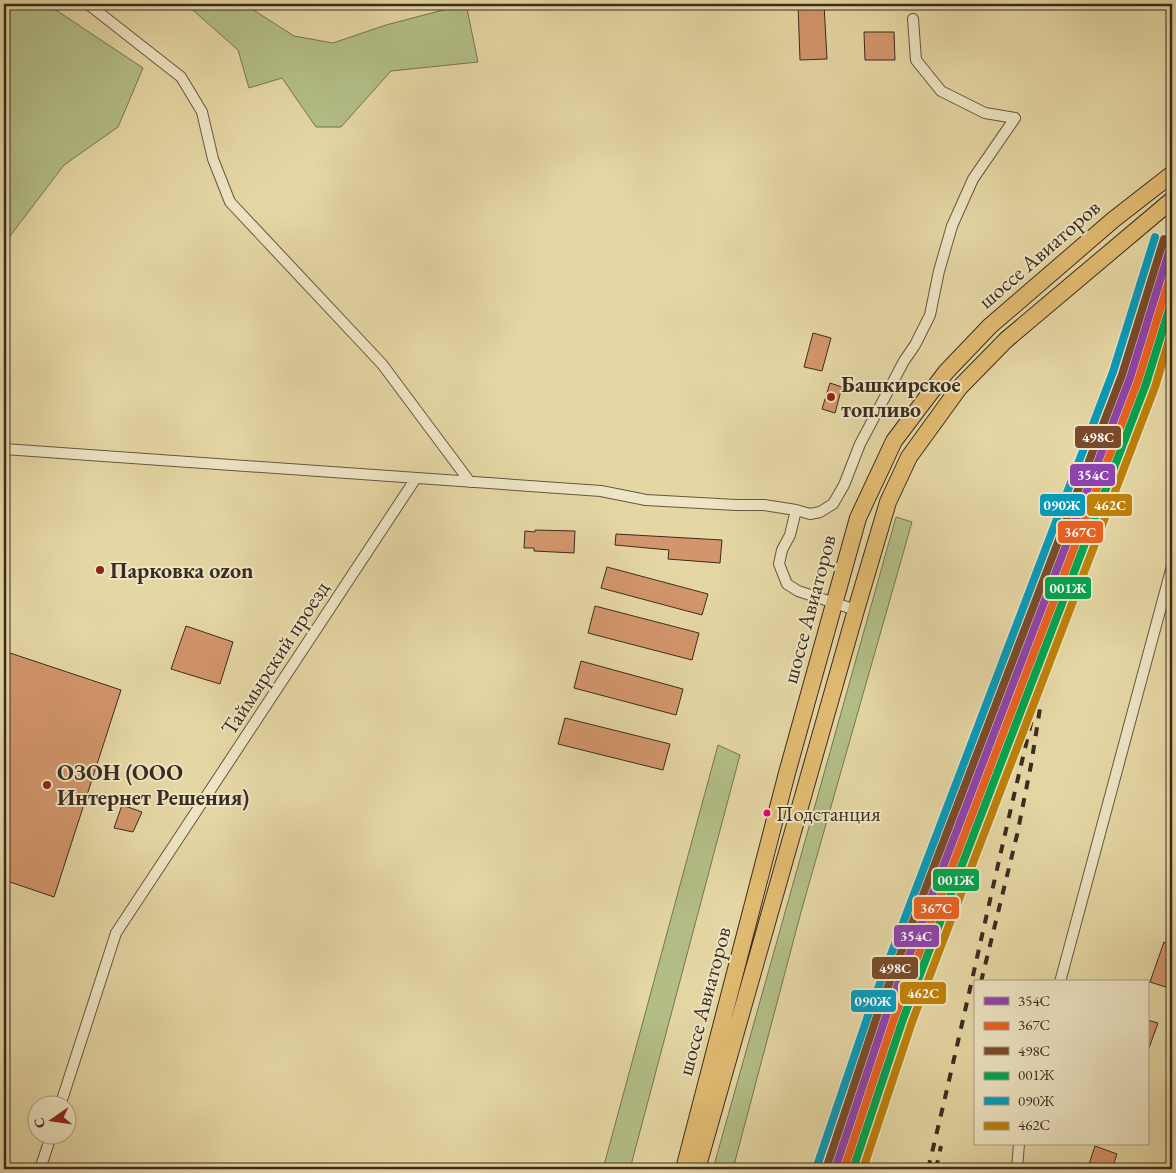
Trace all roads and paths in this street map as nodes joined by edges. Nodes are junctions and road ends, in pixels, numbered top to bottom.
1 (88, 4) edge
2 (913, 20) dead end
3 (1172, 174) edge
4 (1172, 200) edge
5 (4, 449) edge
6 (416, 478) junction
7 (470, 482) junction
8 (796, 510) junction
9 (1172, 566) edge
10 (834, 602) junction
11 (856, 610) junction
12 (1061, 980) edge
13 (63, 1096) edge
14 (48, 1146) edge
15 (1019, 1146) edge
16 (40, 1169) edge
17 (684, 1169) edge
18 (697, 1169) edge
19 (1017, 1169) edge

1 - 7 street
2 - 8 street
3 - 10 main road, шоссе Авиаторов
4 - 11 main road, шоссе Авиаторов
5 - 6 street
6 - 7 street
6 - 13 street, Таймырский проезд
7 - 8 street
8 - 10 street
9 - 12 street
10 - 11 street
10 - 17 main road, шоссе Авиаторов
11 - 18 main road, шоссе Авиаторов
14 - 16 street
15 - 19 street

